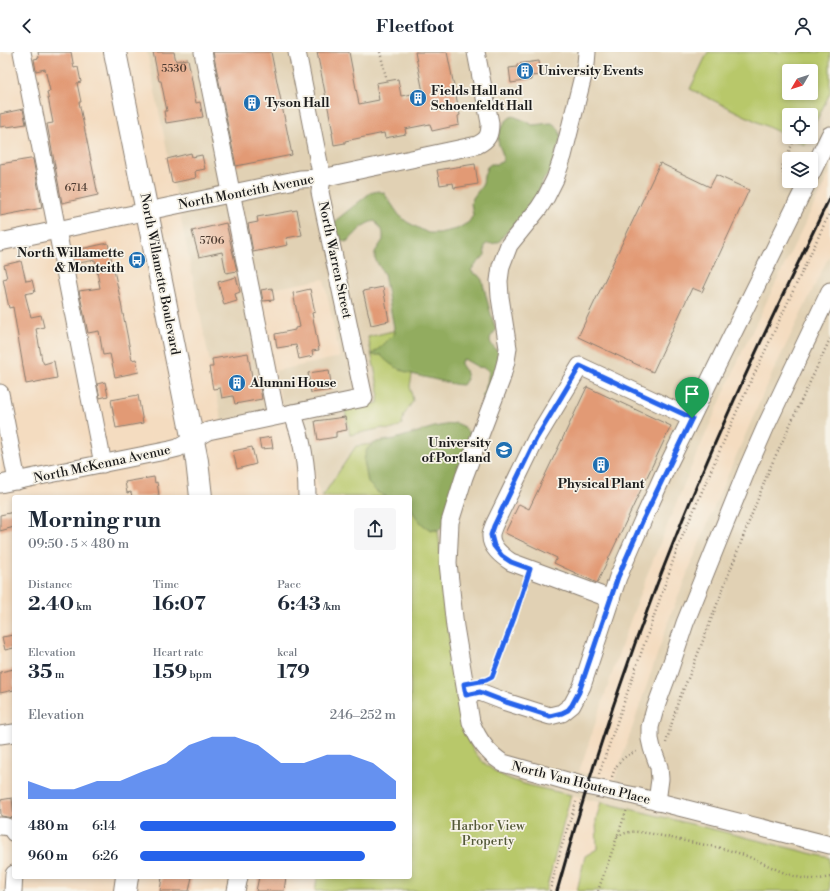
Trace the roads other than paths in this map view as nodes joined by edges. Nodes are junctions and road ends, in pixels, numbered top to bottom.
1 (22, 52) edge
2 (115, 52) edge
3 (203, 52) edge
4 (297, 52) edge
5 (476, 52) edge
6 (587, 52) edge
7 (830, 135) edge
8 (818, 160) edge
9 (322, 178) junction
10 (805, 188) edge
11 (231, 194) junction
12 (147, 211) junction
13 (57, 230) junction
14 (0, 242) edge
15 (830, 291) edge
16 (0, 393) edge
17 (364, 398) joint
18 (284, 415) junction
19 (692, 418) junction
20 (193, 439) junction
21 (103, 464) junction
22 (17, 481) junction
23 (0, 484) edge
24 (201, 495) edge
25 (307, 495) edge
26 (611, 599) junction
27 (465, 689) junction
28 (12, 733) edge
29 (0, 735) edge
30 (656, 802) junction
31 (0, 826) edge
32 (12, 830) edge
33 (830, 845) edge
34 (14, 879) edge
35 (127, 879) edge
36 (239, 879) edge
37 (13, 891) edge
38 (124, 891) edge
39 (236, 891) edge

1 - 13 street
2 - 12 main road, North Willamette Boulevard
3 - 11 street
4 - 9 street, North Warren Street
5 - 9 street, North Monteith Avenue
6 - 27 street, North Van Houten Place
7 - 8 street
9 - 11 street, North Monteith Avenue
9 - 17 street, North Warren Street
10 - 19 street
11 - 12 street, North Monteith Avenue
11 - 18 street
12 - 13 street, North Monteith Avenue
12 - 20 main road, North Willamette Boulevard
13 - 14 street, North Monteith Avenue
13 - 21 street
15 - 30 street
16 - 22 street
17 - 18 street, North McKenna Avenue
18 - 20 street, North McKenna Avenue
18 - 25 street
19 - 26 street
19 - 26 street
20 - 21 street, North McKenna Avenue
20 - 24 main road, North Willamette Boulevard
21 - 22 street, North McKenna Avenue
22 - 23 street, North McKenna Avenue
26 - 27 street
27 - 30 street, North Van Houten Place
28 - 29 street
30 - 33 street, North Van Houten Place
31 - 32 street
34 - 37 street
35 - 38 main road
36 - 39 street

